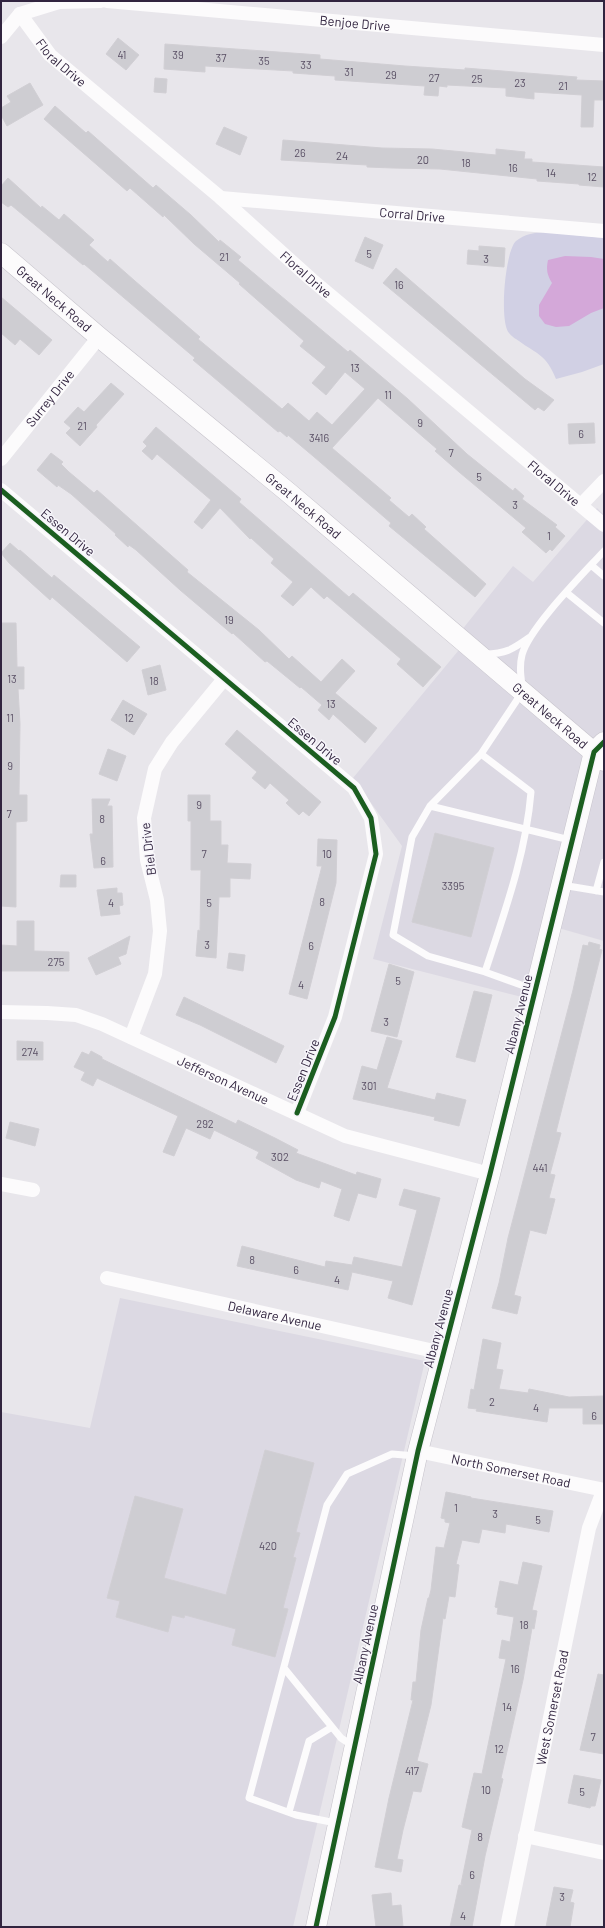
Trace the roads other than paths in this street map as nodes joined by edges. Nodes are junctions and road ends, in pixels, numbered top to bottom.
1 (101, 1) edge
2 (107, 1) edge
3 (20, 14) junction
4 (1, 37) edge
5 (604, 45) edge
6 (221, 198) junction
7 (604, 231) edge
8 (1, 253) edge
9 (99, 337) junction
10 (1, 459) edge
11 (604, 481) edge
12 (1, 490) edge
13 (581, 504) junction
14 (604, 525) edge
15 (604, 552) edge
16 (591, 565) junction
17 (604, 576) edge
18 (568, 593) junction
19 (604, 623) edge
20 (531, 635) junction
21 (479, 654) junction
22 (224, 679) junction
23 (524, 691) junction
24 (601, 752) edge
25 (481, 754) junction
26 (430, 806) junction
27 (526, 829) junction
28 (572, 841) junction
29 (604, 862) edge
30 (562, 885) junction
31 (596, 891) junction
32 (604, 892) edge
33 (485, 972) junction
34 (536, 990) junction
35 (1, 1012) edge
36 (131, 1037) junction
37 (297, 1113) junction
38 (490, 1174) junction
39 (1, 1184) edge
40 (33, 1190) dead end
41 (107, 1278) dead end
42 (443, 1353) junction
43 (418, 1453) junction
44 (604, 1490) edge
45 (284, 1668) junction
46 (332, 1727) junction
47 (355, 1747) junction
48 (289, 1812) junction
49 (338, 1823) junction
50 (525, 1836) junction
51 (604, 1853) edge
52 (321, 1922) edge
53 (507, 1927) edge

1 - 3 street
2 - 5 street, Benjoe Drive
3 - 4 street
3 - 6 street, Floral Drive
6 - 7 street, Corral Drive
6 - 13 street, Floral Drive
8 - 9 street, Great Neck Road
9 - 10 street, Surrey Drive
9 - 21 street, Great Neck Road
11 - 13 street
12 - 22 street, Essen Drive
13 - 14 street, Floral Drive
15 - 16 lane
16 - 17 lane
16 - 18 lane
18 - 19 lane
18 - 20 lane
20 - 21 lane
20 - 23 lane
21 - 23 street, Great Neck Road
22 - 36 street, Biel Drive
22 - 37 street, Essen Drive
23 - 24 street, Great Neck Road
23 - 25 lane
24 - 28 street, Albany Avenue
25 - 26 lane
25 - 27 lane
26 - 27 lane
26 - 33 lane
27 - 28 lane
27 - 33 lane
28 - 30 street, Albany Avenue
29 - 31 lane
30 - 31 lane
30 - 34 street, Albany Avenue
31 - 32 lane
33 - 34 lane
34 - 38 street, Albany Avenue
35 - 36 street, Jefferson Avenue
36 - 37 street, Jefferson Avenue
37 - 38 street, Jefferson Avenue
38 - 42 street, Albany Avenue
39 - 40 street
41 - 42 street, Delaware Avenue
42 - 43 street, Albany Avenue
43 - 44 street, North Somerset Road
43 - 45 lane
43 - 47 street, Albany Avenue
44 - 50 street, West Somerset Road
45 - 46 lane
45 - 48 lane
46 - 47 lane
46 - 48 lane
47 - 49 street, Albany Avenue
48 - 49 lane
49 - 52 street, Albany Avenue
50 - 51 street
50 - 53 street, West Somerset Road

